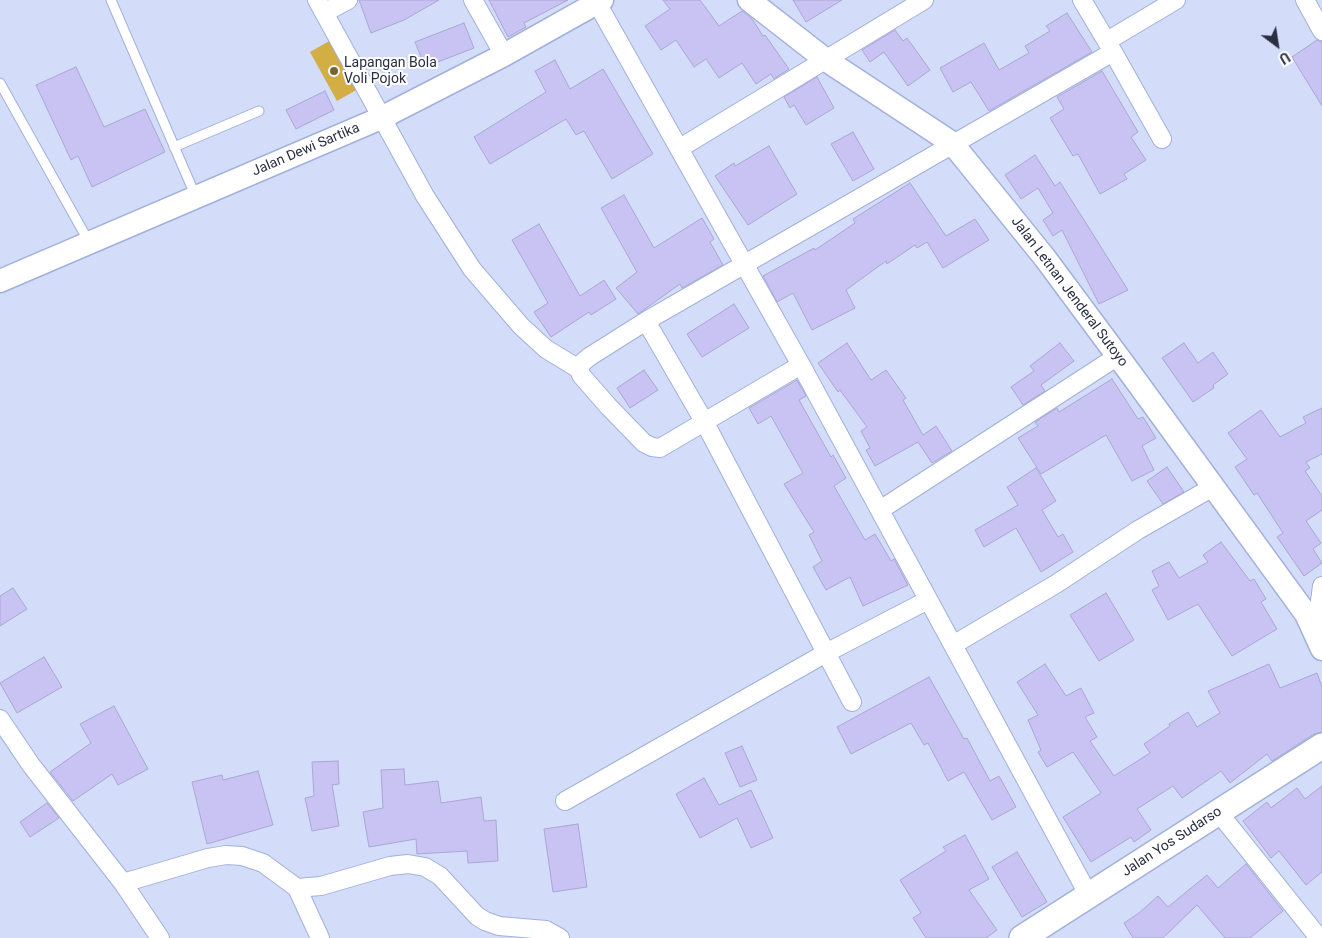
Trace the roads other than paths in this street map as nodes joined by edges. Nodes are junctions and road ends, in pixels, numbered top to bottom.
1 (111, 0) edge
2 (348, 0) edge
3 (473, 0) edge
4 (749, 0) edge
5 (924, 0) edge
6 (1082, 0) edge
7 (1176, 0) edge
8 (1304, 0) edge
9 (600, 2) edge
10 (321, 6) edge
11 (1322, 31) edge
12 (1110, 46) junction
13 (504, 55) junction
14 (826, 60) junction
15 (0, 83) edge
16 (259, 111) dead end
17 (380, 118) junction
18 (1162, 139) dead end
19 (952, 143) junction
20 (174, 147) junction
21 (680, 148) junction
22 (196, 197) junction
23 (89, 242) junction
24 (745, 265) junction
25 (0, 281) edge
26 (646, 322) junction
27 (1118, 356) junction
28 (800, 365) junction
29 (579, 368) junction
30 (705, 423) junction
31 (1213, 487) junction
32 (880, 510) junction
33 (1322, 586) edge
34 (928, 600) junction
35 (1319, 640) edge
36 (953, 646) junction
37 (826, 653) junction
38 (852, 702) dead end
39 (0, 719) edge
40 (1322, 746) edge
41 (566, 801) dead end
42 (1218, 813) junction
43 (123, 883) junction
44 (297, 888) junction
45 (1088, 894) junction
46 (160, 938) edge
47 (320, 938) edge
48 (560, 938) edge
49 (1022, 938) edge
50 (1319, 938) edge

1 - 20 lane
2 - 10 street
3 - 13 street
4 - 14 street, Jalan Letnan Jenderal Sutoyo
5 - 14 street
6 - 12 street
7 - 12 street
8 - 11 street
9 - 13 street, Jalan Dewi Sartika
9 - 21 street
10 - 17 street
12 - 18 street
12 - 19 street
13 - 17 street, Jalan Dewi Sartika
14 - 19 street, Jalan Letnan Jenderal Sutoyo
14 - 21 street
15 - 23 lane
16 - 20 lane
17 - 22 street, Jalan Dewi Sartika
17 - 29 street
19 - 24 street
19 - 27 street, Jalan Letnan Jenderal Sutoyo
20 - 22 lane
21 - 24 street
22 - 23 street, Jalan Dewi Sartika
23 - 25 street, Jalan Dewi Sartika
24 - 26 street
24 - 28 street
26 - 29 street
26 - 30 street
27 - 31 street, Jalan Letnan Jenderal Sutoyo
27 - 32 street
28 - 30 street
28 - 32 street
29 - 30 street
30 - 37 street
31 - 35 street, Jalan Letnan Jenderal Sutoyo
31 - 36 street
32 - 34 street
33 - 35 street
34 - 36 street
34 - 37 street
36 - 45 street
37 - 38 street
37 - 41 street
39 - 43 street
40 - 42 main road, Jalan Yos Sudarso
42 - 45 main road, Jalan Yos Sudarso
42 - 50 street
43 - 44 street
43 - 46 street
44 - 47 street
44 - 48 street
45 - 49 main road, Jalan Yos Sudarso

